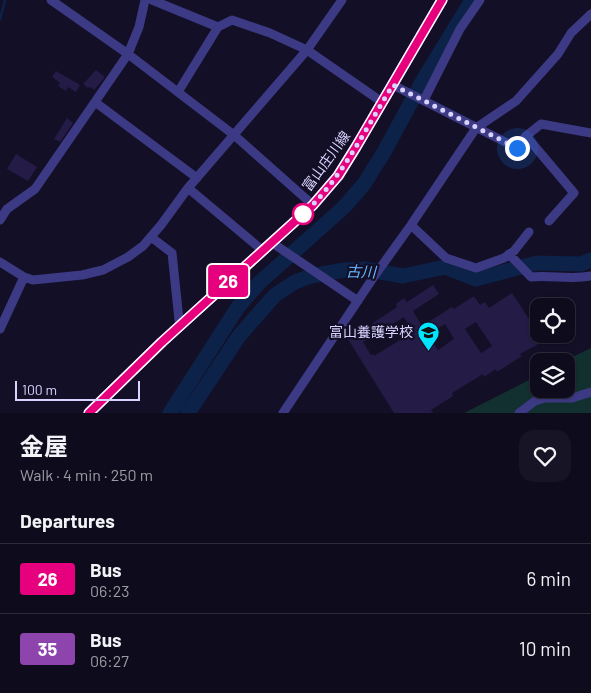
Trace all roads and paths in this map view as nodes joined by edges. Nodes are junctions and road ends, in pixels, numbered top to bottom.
1 (51, 0) edge
2 (145, 0) edge
3 (152, 0) edge
4 (342, 0) edge
5 (442, 0) edge
6 (480, 0) edge
7 (591, 14) edge
8 (218, 27) junction
9 (307, 50) junction
10 (128, 54) junction
11 (393, 85) junction
12 (178, 92) junction
13 (422, 100) junction
14 (95, 102) junction
15 (382, 102) junction
16 (476, 128) junction
17 (591, 133) edge
18 (234, 135) junction
19 (526, 136) junction
20 (197, 178) junction
21 (188, 188) junction
22 (313, 205) junction
23 (0, 220) edge
24 (549, 221) dead end
25 (411, 225) junction
26 (529, 232) dead end
27 (151, 238) junction
28 (271, 242) junction
29 (262, 250) junction
30 (512, 257) junction
31 (0, 262) edge
32 (591, 276) edge
33 (24, 277) junction
34 (358, 301) junction
35 (182, 324) junction
36 (0, 328) edge
37 (591, 392) edge
38 (89, 413) edge
39 (283, 413) edge
40 (520, 413) edge

1 - 10 street
2 - 10 street
3 - 8 street
4 - 9 street
5 - 11 main road, 富山庄川線
6 - 13 street
7 - 16 street
8 - 9 street
8 - 12 street
9 - 15 street
9 - 18 street
10 - 12 street
10 - 14 street
11 - 13 street
11 - 15 main road, 富山庄川線
12 - 18 street
13 - 16 street
14 - 20 street
14 - 23 street
15 - 22 main road, 富山庄川線
16 - 19 street
16 - 25 street
17 - 19 street
18 - 20 street
18 - 22 street
19 - 24 street
20 - 21 street
21 - 27 street
21 - 29 street
22 - 28 main road, 富山庄川線
25 - 30 street
25 - 34 street
26 - 30 street
27 - 33 street
27 - 35 street
28 - 29 main road, 富山庄川線
28 - 34 street
29 - 35 main road, 富山庄川線
30 - 32 street
31 - 33 street
33 - 36 street
34 - 39 street
35 - 38 main road, 富山庄川線
37 - 40 street

